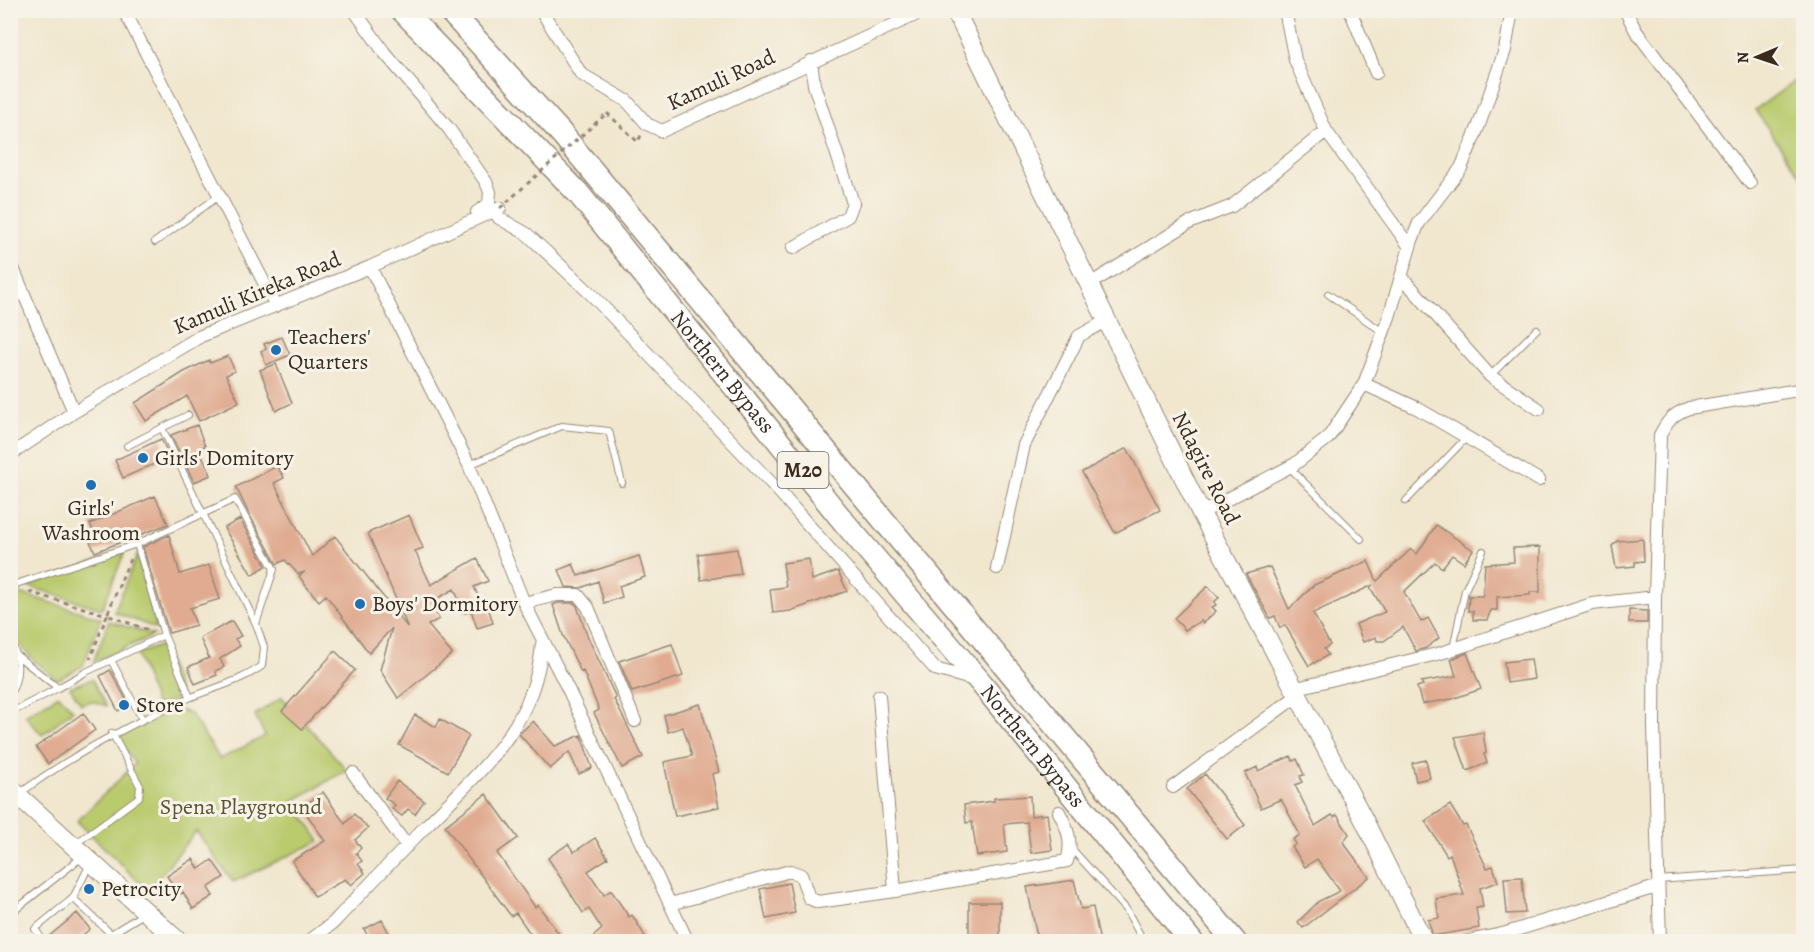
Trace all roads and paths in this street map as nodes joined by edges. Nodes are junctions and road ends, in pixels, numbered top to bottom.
1 (124, 10) edge
2 (354, 10) edge
3 (402, 10) edge
4 (449, 10) edge
5 (541, 10) edge
6 (926, 10) edge
7 (955, 10) edge
8 (1285, 10) edge
9 (1350, 10) edge
10 (1512, 10) edge
11 (1625, 10) edge
12 (811, 61) junction
13 (1376, 73) dead end
14 (647, 124) junction
15 (1326, 131) junction
16 (1750, 183) dead end
17 (219, 196) junction
18 (497, 209) junction
19 (459, 226) junction
20 (155, 242) dead end
21 (1410, 247) junction
22 (794, 248) dead end
23 (10, 261) edge
24 (370, 267) junction
25 (1402, 277) junction
26 (1088, 285) junction
27 (1328, 294) dead end
28 (276, 306) junction
29 (1106, 321) junction
30 (1537, 329) dead end
31 (1383, 333) junction
32 (1490, 376) junction
33 (1364, 384) junction
34 (1803, 389) edge
35 (1539, 409) dead end
36 (74, 412) junction
37 (188, 415) dead end
38 (162, 428) junction
39 (1466, 439) junction
40 (127, 446) dead end
41 (10, 455) edge
42 (469, 465) junction
43 (1289, 467) junction
44 (1539, 480) dead end
45 (622, 483) dead end
46 (1406, 501) dead end
47 (1201, 513) junction
48 (204, 514) junction
49 (1361, 539) dead end
50 (137, 544) junction
51 (1484, 551) dead end
52 (997, 568) dead end
53 (10, 586) edge
54 (21, 590) dead end
55 (1655, 597) junction
56 (524, 603) junction
57 (106, 615) junction
58 (256, 624) junction
59 (164, 635) junction
60 (10, 638) edge
61 (542, 642) junction
62 (10, 650) edge
63 (1453, 650) junction
64 (18, 656) junction
65 (111, 660) junction
66 (86, 672) junction
67 (979, 681) junction
68 (58, 688) junction
69 (1295, 692) junction
70 (10, 694) edge
71 (879, 696) dead end
72 (190, 697) junction
73 (10, 713) edge
74 (142, 719) junction
75 (635, 721) dead end
76 (112, 733) junction
77 (353, 772) dead end
78 (1173, 787) dead end
79 (15, 791) edge
80 (1059, 812) dead end
81 (406, 846) junction
82 (1071, 848) junction
83 (84, 853) junction
84 (1803, 870) edge
85 (1656, 884) junction
86 (895, 891) junction
87 (73, 898) junction
88 (670, 904) junction
89 (147, 912) junction
90 (10, 914) edge
91 (111, 934) junction
92 (45, 942) edge
93 (103, 942) edge
94 (179, 942) edge
95 (308, 942) edge
96 (688, 942) edge
97 (1144, 942) edge
98 (1191, 942) edge
99 (1235, 942) edge
100 (1424, 942) edge
101 (1464, 942) edge
102 (1660, 942) edge

1 - 17 street
2 - 19 street
3 - 67 highway, Northern Bypass / M20
4 - 99 highway, Northern Bypass / M20
5 - 14 street, Kamuli Road
6 - 12 street, Kamuli Road
7 - 26 street, Ndagire Road
8 - 15 street
9 - 13 street
10 - 21 street
11 - 16 street
12 - 14 street, Kamuli Road
12 - 22 street
14 - 18 path, bridge
15 - 21 street
15 - 26 street
17 - 20 lane
17 - 28 street
18 - 19 street, Kamuli Kireka Road
18 - 67 street
19 - 24 street, Kamuli Kireka Road
21 - 25 street
23 - 36 street
24 - 28 street, Kamuli Kireka Road
24 - 42 street
25 - 31 street
25 - 32 street
26 - 29 street, Ndagire Road
27 - 31 lane
28 - 36 street, Kamuli Kireka Road
29 - 47 street, Ndagire Road
29 - 52 street
30 - 32 lane
31 - 33 street
32 - 35 street
33 - 39 street
33 - 43 street
34 - 55 street
36 - 41 street, Kamuli Kireka Road
37 - 38 lane
38 - 40 lane
38 - 48 lane
39 - 44 street
39 - 46 lane
42 - 45 lane
42 - 56 street
43 - 47 street
43 - 49 lane
47 - 69 street, Ndagire Road
48 - 50 lane
48 - 58 lane
48 - 58 lane
50 - 53 lane
50 - 57 path
50 - 59 lane
51 - 63 lane
54 - 57 path
55 - 63 street
55 - 85 street
56 - 61 street
56 - 75 street
57 - 59 path
57 - 66 path
58 - 72 lane
59 - 65 lane
59 - 72 lane
60 - 64 lane
61 - 81 street
61 - 88 street
62 - 64 lane
63 - 69 street
64 - 68 lane
64 - 70 lane
65 - 66 lane
65 - 74 lane
66 - 68 lane
67 - 98 highway, Northern Bypass / M20
68 - 73 lane
69 - 78 street
69 - 100 street, Ndagire Road
71 - 86 street
72 - 74 lane
74 - 76 lane
76 - 79 lane
76 - 83 lane
77 - 81 street
79 - 83 street
80 - 82 street
81 - 95 street
82 - 86 street
82 - 97 lane
83 - 87 lane
83 - 89 street
83 - 90 lane
84 - 85 lane
85 - 101 street
85 - 102 street
86 - 88 street
87 - 91 lane
87 - 92 lane
88 - 96 street
89 - 91 lane
89 - 94 street
91 - 93 lane

